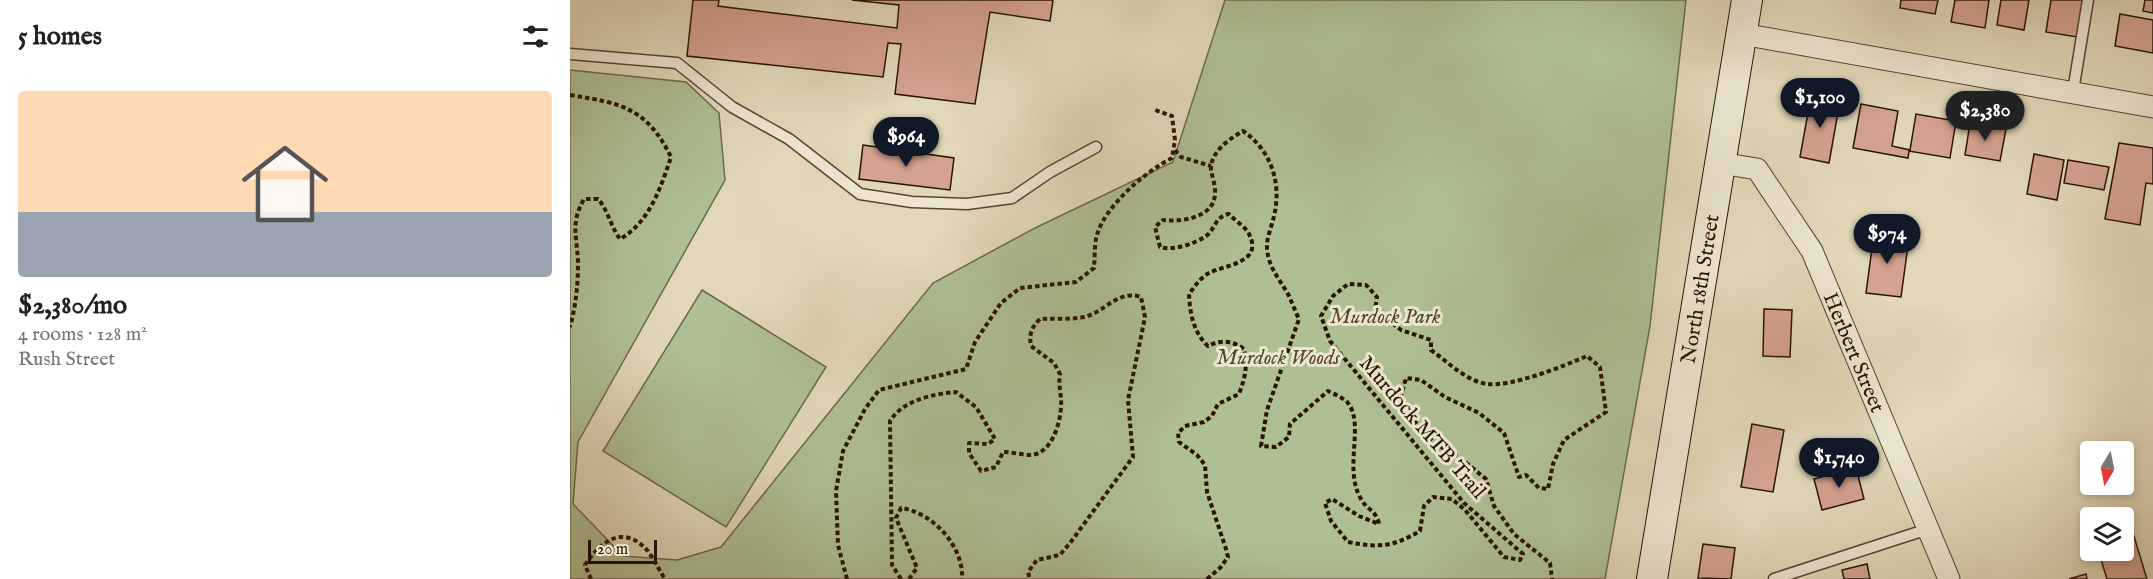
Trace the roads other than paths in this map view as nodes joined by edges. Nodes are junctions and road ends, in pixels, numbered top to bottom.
1 (1747, 0) edge
2 (2088, 0) edge
3 (1742, 34) junction
4 (570, 54) edge
5 (2073, 92) junction
6 (2153, 107) edge
7 (1095, 147) dead end
8 (1720, 163) junction
9 (1928, 529) junction
10 (1652, 579) edge
11 (1774, 579) edge
12 (1949, 579) edge

1 - 3 main road, North 18th Street
2 - 5 lane
3 - 5 street
3 - 8 main road, North 18th Street
4 - 7 lane
5 - 6 street
8 - 9 street, Herbert Street
8 - 10 main road, North 18th Street
9 - 11 lane
9 - 12 street, Herbert Street

